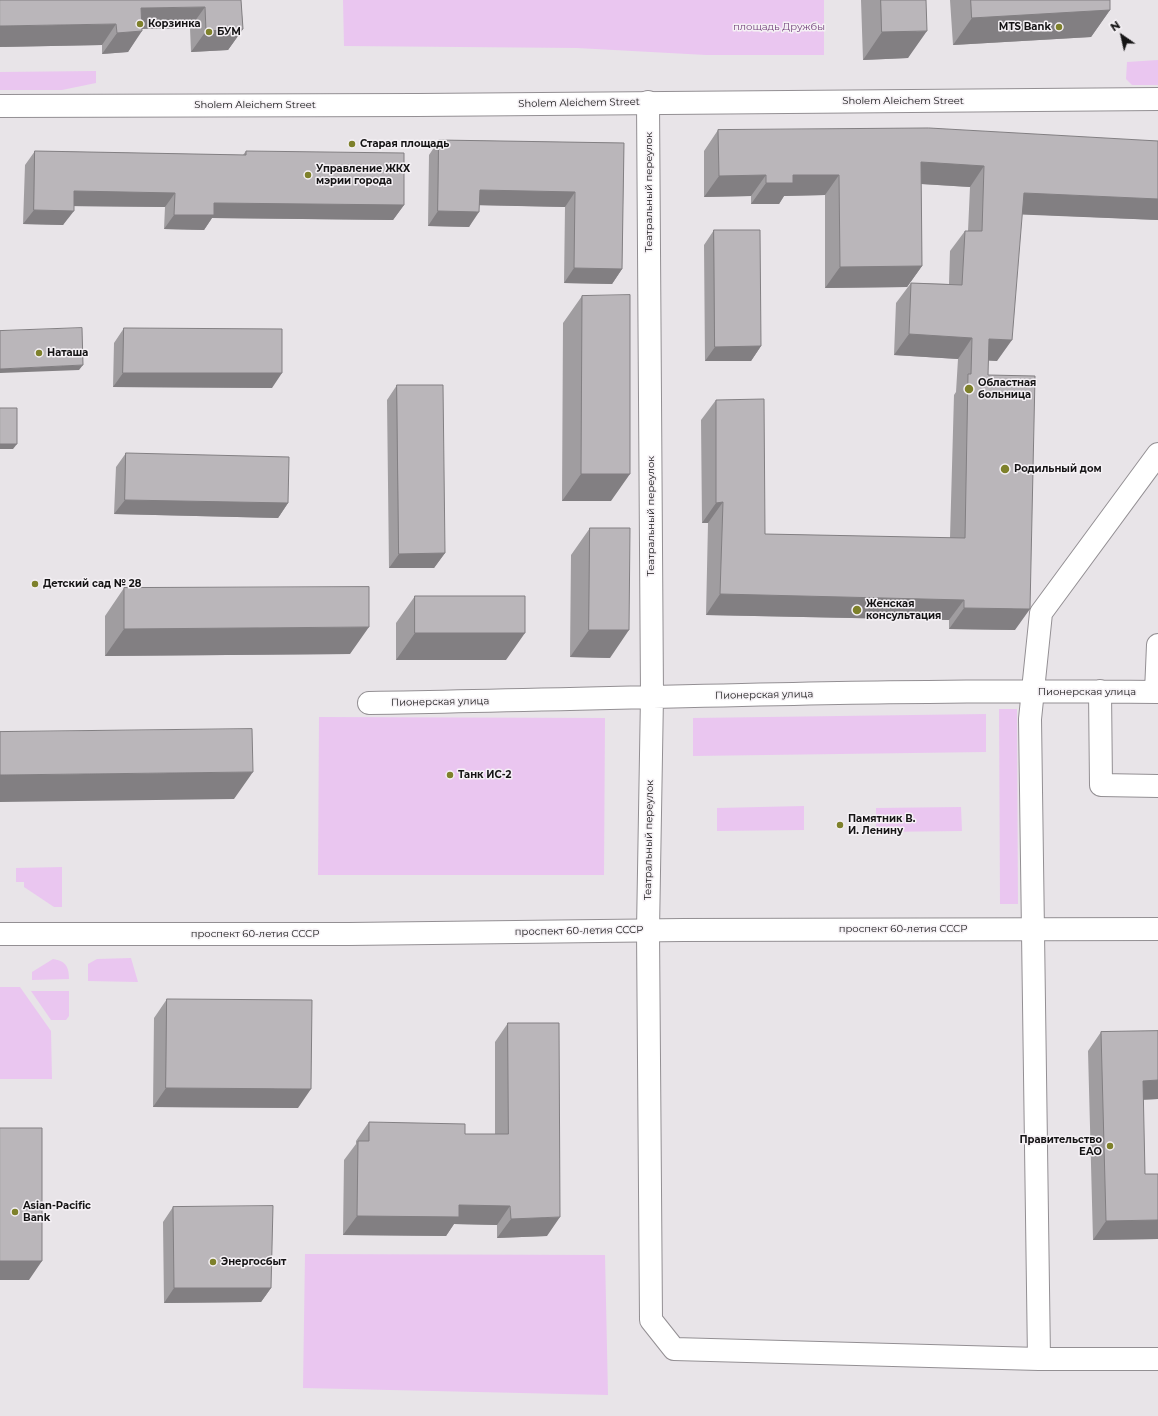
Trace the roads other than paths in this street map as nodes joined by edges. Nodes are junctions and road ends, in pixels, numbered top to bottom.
1 (1158, 99) edge
2 (648, 102) junction
3 (0, 106) edge
4 (1158, 454) edge
5 (1158, 645) edge
6 (1034, 691) junction
7 (1100, 691) junction
8 (1157, 692) edge
9 (652, 696) junction
10 (369, 703) dead end
11 (1158, 786) edge
12 (1033, 929) junction
13 (1158, 929) edge
14 (648, 930) junction
15 (0, 934) edge
16 (1158, 1358) edge
17 (1039, 1359) junction

1 - 2 street, Sholem Aleichem Street
2 - 3 street, Sholem Aleichem Street
2 - 9 street, Театральный переулок
4 - 6 street
5 - 8 street
6 - 7 street, Пионерская улица
6 - 9 street, Пионерская улица
6 - 12 street
7 - 8 street, Пионерская улица
7 - 11 street
9 - 10 street, Пионерская улица
9 - 14 street, Театральный переулок
12 - 13 street, проспект 60-летия СССР
12 - 14 street, проспект 60-летия СССР
12 - 17 street
14 - 15 street, проспект 60-летия СССР
14 - 17 street, Театральный переулок
16 - 17 street

